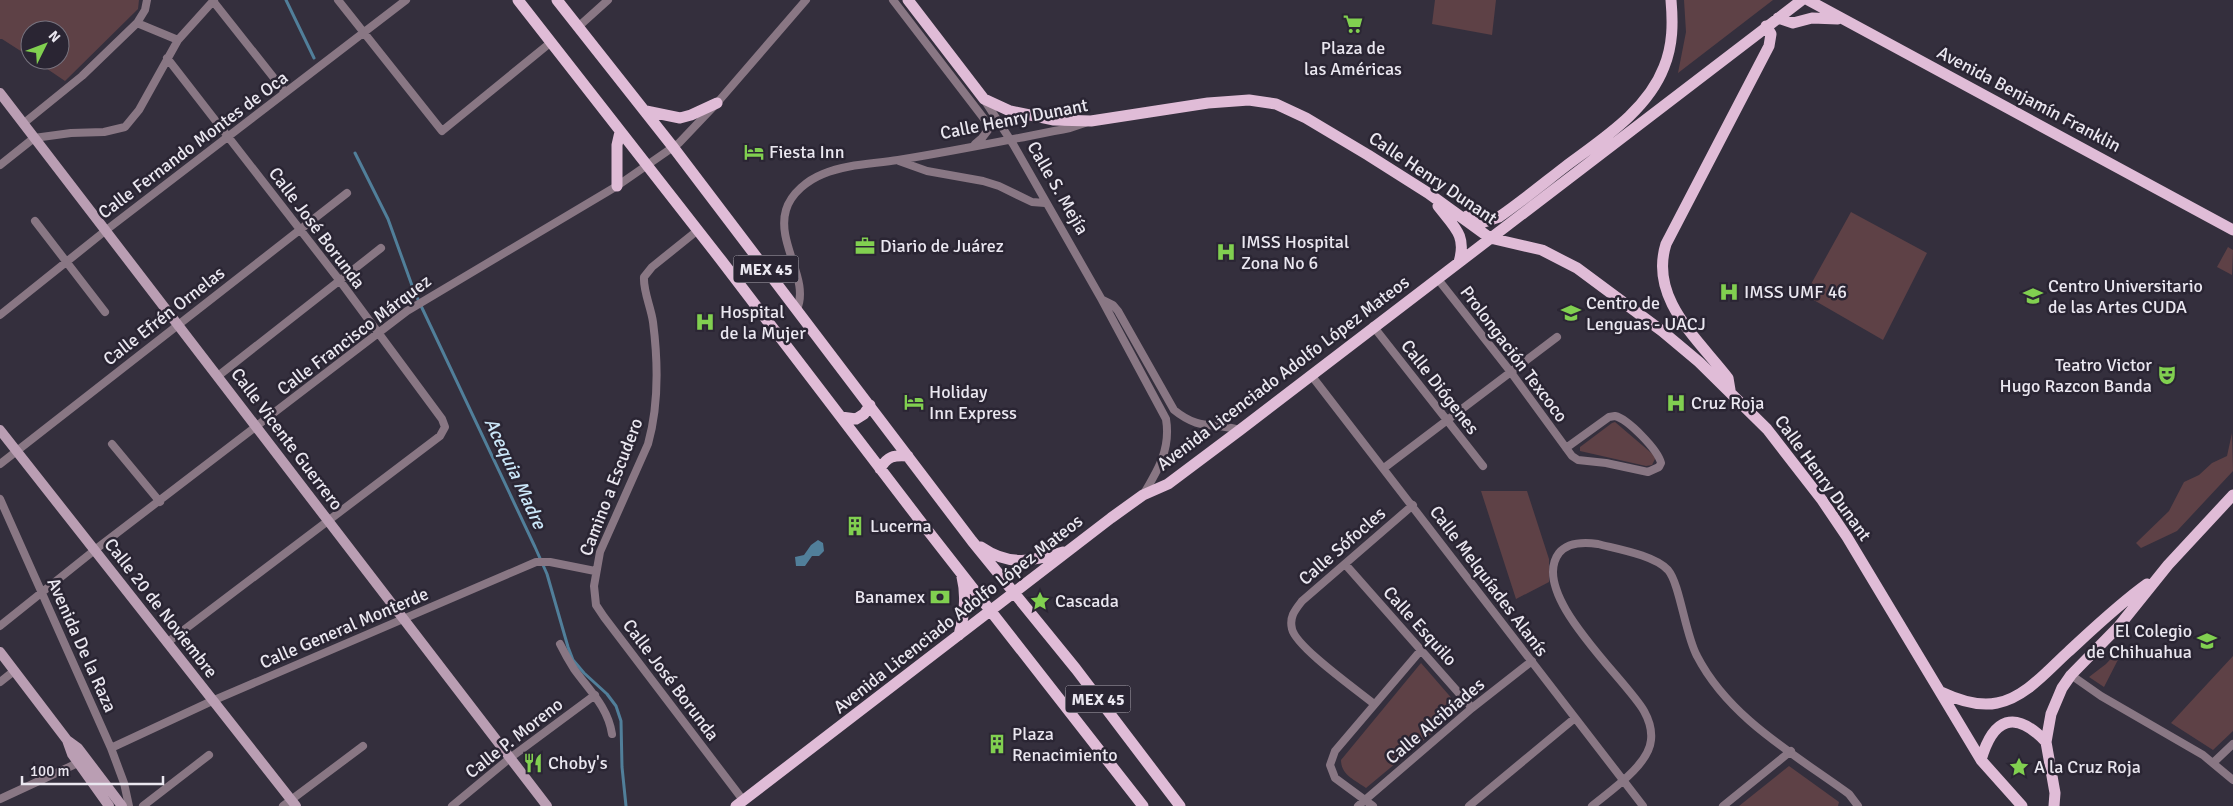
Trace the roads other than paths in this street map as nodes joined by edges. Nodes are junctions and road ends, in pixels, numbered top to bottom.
1 (147, 0) edge
2 (338, 0) edge
3 (406, 0) edge
4 (518, 0) edge
5 (557, 0) edge
6 (608, 0) edge
7 (806, 0) edge
8 (894, 0) edge
9 (908, 0) edge
10 (1671, 0) edge
11 (1802, 0) edge
12 (1808, 0) edge
13 (214, 1) edge
14 (1778, 18) junction
15 (1842, 19) junction
16 (137, 24) junction
17 (1766, 26) junction
18 (578, 27) junction
19 (363, 33) junction
20 (178, 40) junction
21 (550, 43) junction
22 (167, 58) junction
23 (284, 92) junction
24 (0, 93) edge
25 (984, 99) junction
26 (716, 103) junction
27 (646, 111) junction
28 (1091, 121) junction
29 (24, 124) junction
30 (620, 132) junction
31 (228, 136) junction
32 (34, 138) junction
33 (1010, 139) junction
34 (972, 146) junction
35 (673, 147) junction
36 (897, 160) junction
37 (0, 165) edge
38 (647, 166) junction
39 (617, 186) junction
40 (347, 193) dead end
41 (1431, 196) junction
42 (1045, 203) junction
43 (35, 221) dead end
44 (300, 229) junction
45 (698, 230) junction
46 (2233, 230) edge
47 (105, 232) junction
48 (1490, 238) junction
49 (382, 248) dead end
50 (67, 262) junction
51 (1459, 262) junction
52 (1437, 278) junction
53 (340, 281) junction
54 (1102, 300) junction
55 (797, 309) junction
56 (105, 312) dead end
57 (0, 315) edge
58 (178, 324) junction
59 (1373, 326) junction
60 (377, 333) junction
61 (1557, 337) dead end
62 (1510, 372) junction
63 (1311, 375) junction
64 (218, 376) junction
65 (1730, 390) junction
66 (870, 404) junction
67 (841, 417) junction
68 (1447, 420) junction
69 (257, 428) junction
70 (0, 430) edge
71 (1240, 430) junction
72 (112, 444) dead end
73 (1566, 448) junction
74 (16, 451) junction
75 (908, 456) junction
76 (0, 464) edge
77 (1483, 466) dead end
78 (1384, 468) junction
79 (880, 469) junction
80 (2233, 494) edge
81 (1143, 495) junction
82 (0, 499) edge
83 (160, 502) junction
84 (1413, 505) junction
85 (330, 522) junction
86 (972, 541) junction
87 (96, 550) junction
88 (1070, 550) junction
89 (1345, 564) junction
90 (595, 571) junction
91 (962, 575) junction
92 (2158, 576) junction
93 (43, 592) junction
94 (1014, 593) junction
95 (991, 611) junction
96 (403, 619) junction
97 (0, 626) edge
98 (959, 635) junction
99 (168, 642) junction
100 (560, 644) dead end
101 (1421, 650) junction
102 (0, 652) edge
103 (1532, 661) junction
104 (14, 671) junction
105 (2071, 675) junction
106 (0, 682) edge
107 (1941, 692) junction
108 (594, 695) junction
109 (212, 701) junction
110 (1374, 704) junction
111 (1472, 708) junction
112 (1575, 718) junction
113 (612, 734) dead end
114 (2046, 742) junction
115 (2233, 744) edge
116 (363, 746) dead end
117 (111, 748) junction
118 (1790, 751) junction
119 (209, 755) dead end
120 (510, 758) junction
121 (1981, 760) junction
122 (82, 761) junction
123 (2213, 763) junction
124 (1623, 780) junction
125 (2233, 780) edge
126 (2055, 793) junction
127 (0, 799) edge
128 (740, 803) edge
129 (1361, 803) edge
130 (290, 804) edge
131 (109, 806) edge
132 (122, 806) edge
133 (129, 806) edge
134 (143, 806) edge
135 (452, 806) edge
136 (547, 806) edge
137 (1143, 806) edge
138 (1180, 806) edge
139 (1373, 806) edge
140 (1469, 806) edge
141 (1592, 806) edge
142 (1642, 806) edge
143 (1722, 806) edge
144 (1858, 806) edge
145 (2022, 806) edge
146 (2054, 806) edge
147 (2061, 806) edge

1 - 16 street
2 - 19 street
3 - 19 street, Calle Fernando Montes de Oca
4 - 21 main road, MEX 45
5 - 18 main road, MEX 45
6 - 18 street
7 - 26 street
8 - 34 street
9 - 25 main road, Calle S. Mejía
10 - 41 main road
11 - 14 main road, Avenida Licenciado Adolfo López Mateos
12 - 15 main road, Avenida Benjamín Franklin
13 - 20 street
13 - 23 street
14 - 15 main road
14 - 17 main road, Avenida Licenciado Adolfo López Mateos
15 - 46 main road, Avenida Benjamín Franklin
16 - 20 street
16 - 29 street
17 - 48 main road, Avenida Licenciado Adolfo López Mateos
17 - 65 main road
18 - 27 main road, MEX 45
19 - 21 street
19 - 23 street, Calle Fernando Montes de Oca
20 - 22 street
21 - 30 main road, MEX 45
22 - 31 street, Calle José Borunda
22 - 32 street
23 - 31 street, Calle Fernando Montes de Oca
24 - 29 main road, Calle Vicente Guerrero
25 - 28 main road
25 - 33 street, Calle S. Mejía
26 - 27 main road
26 - 35 street
27 - 35 main road, MEX 45
28 - 33 street, Calle Henry Dunant
28 - 41 main road, Calle Henry Dunant
29 - 32 main road, Calle Vicente Guerrero
30 - 38 main road, MEX 45
30 - 39 main road
31 - 44 street, Calle José Borunda
31 - 47 street, Calle Fernando Montes de Oca
32 - 37 street
32 - 47 main road, Calle Vicente Guerrero
33 - 34 street, Calle Henry Dunant
33 - 42 street, Calle S. Mejía
34 - 36 street, Calle Henry Dunant
35 - 38 street
35 - 55 main road, MEX 45
36 - 42 street
36 - 55 street, Calle Henry Dunant
38 - 39 street, Calle Francisco Márquez
38 - 45 main road, MEX 45
39 - 60 street, Calle Francisco Márquez
40 - 44 street, Calle Efrén Ornelas
41 - 48 main road, Calle Henry Dunant
41 - 51 main road
42 - 54 street, Calle S. Mejía
43 - 50 street
44 - 53 street, Calle José Borunda
44 - 58 street, Calle Efrén Ornelas
45 - 67 main road, MEX 45
45 - 90 street, Camino a Escudero
47 - 50 street, Calle Fernando Montes de Oca
47 - 58 main road, Calle Vicente Guerrero
48 - 51 main road, Avenida Licenciado Adolfo López Mateos
48 - 65 main road, Calle Henry Dunant
49 - 53 street
50 - 56 street
50 - 57 street, Calle Fernando Montes de Oca
51 - 52 main road, Avenida Licenciado Adolfo López Mateos
52 - 59 main road, Avenida Licenciado Adolfo López Mateos
52 - 62 street, Prolongación Texcoco
53 - 60 street, Calle José Borunda
53 - 64 street
54 - 71 street, Calle S. Mejía
54 - 81 street, Calle S. Mejía
55 - 66 main road, MEX 45
58 - 64 main road, Calle Vicente Guerrero
58 - 74 street, Calle Efrén Ornelas
59 - 63 main road, Avenida Licenciado Adolfo López Mateos
59 - 68 street, Calle Diógenes
60 - 69 street, Calle Francisco Márquez
60 - 85 street, Calle José Borunda
61 - 62 street
62 - 68 street
62 - 73 street, Prolongación Texcoco
63 - 71 main road, Avenida Licenciado Adolfo López Mateos
63 - 78 street, Calle Melquíades Alanís
64 - 69 main road, Calle Vicente Guerrero
65 - 107 main road, Calle Henry Dunant
66 - 67 main road
66 - 75 main road, MEX 45
67 - 79 main road, MEX 45
68 - 77 street, Calle Diógenes
68 - 78 street
69 - 83 street, Calle Francisco Márquez
69 - 85 main road, Calle Vicente Guerrero
70 - 74 main road, Calle 20 de Noviembre
71 - 81 main road, Avenida Licenciado Adolfo López Mateos
72 - 83 street
73 - 73 street, Prolongación Texcoco
74 - 76 street, Calle Efrén Ornelas
74 - 87 main road, Calle 20 de Noviembre
75 - 79 main road
75 - 86 main road, MEX 45
78 - 84 street, Calle Melquíades Alanís
79 - 91 main road, MEX 45
80 - 92 main road
81 - 88 main road, Avenida Licenciado Adolfo López Mateos
82 - 93 street, Avenida De la Raza
83 - 87 street, Calle Francisco Márquez
84 - 89 street, Calle Sófocles
84 - 103 street, Calle Melquíades Alanís
85 - 96 main road, Calle Vicente Guerrero
85 - 99 street
86 - 88 main road
86 - 94 main road, MEX 45
87 - 93 street, Calle Francisco Márquez
87 - 99 main road, Calle 20 de Noviembre
88 - 94 main road, Avenida Licenciado Adolfo López Mateos
89 - 101 street, Calle Esquilo
89 - 110 street, Calle Sófocles
90 - 96 street, Calle General Monterde
90 - 128 street, Calle José Borunda
91 - 95 main road, MEX 45
91 - 98 main road
92 - 105 main road
92 - 107 main road
93 - 97 street, Calle Francisco Márquez
93 - 117 street, Avenida De la Raza
94 - 95 main road, Avenida Licenciado Adolfo López Mateos
94 - 138 main road, MEX 45
95 - 98 main road, Avenida Licenciado Adolfo López Mateos
95 - 137 main road, MEX 45
96 - 109 street, Calle General Monterde
96 - 120 main road, Calle Vicente Guerrero
98 - 128 main road, Avenida Licenciado Adolfo López Mateos
99 - 109 main road, Calle 20 de Noviembre
100 - 108 street
101 - 110 street
101 - 111 street, Calle Esquilo
102 - 104 main road
103 - 111 street, Calle Alcibíades
103 - 112 street, Calle Melquíades Alanís
104 - 106 street
104 - 122 main road
105 - 114 main road
105 - 123 street
107 - 121 main road, Calle Henry Dunant
108 - 113 street
108 - 120 street, Calle P. Moreno
109 - 117 street, Calle General Monterde
109 - 130 main road, Calle 20 de Noviembre
110 - 129 street
111 - 129 street, Calle Alcibíades
112 - 124 street, Calle Melquíades Alanís
112 - 140 street
114 - 121 main road
114 - 126 main road
115 - 123 street
116 - 130 street
117 - 133 street, Avenida De la Raza
118 - 124 street
118 - 143 street
118 - 144 street
119 - 134 street
120 - 135 street, Calle P. Moreno
120 - 136 main road, Calle Vicente Guerrero
121 - 145 main road, Calle Henry Dunant
122 - 127 street
122 - 131 main road
122 - 132 main road
123 - 125 street
124 - 141 street
124 - 142 street, Calle Melquíades Alanís
126 - 146 main road
126 - 147 main road
129 - 139 street

